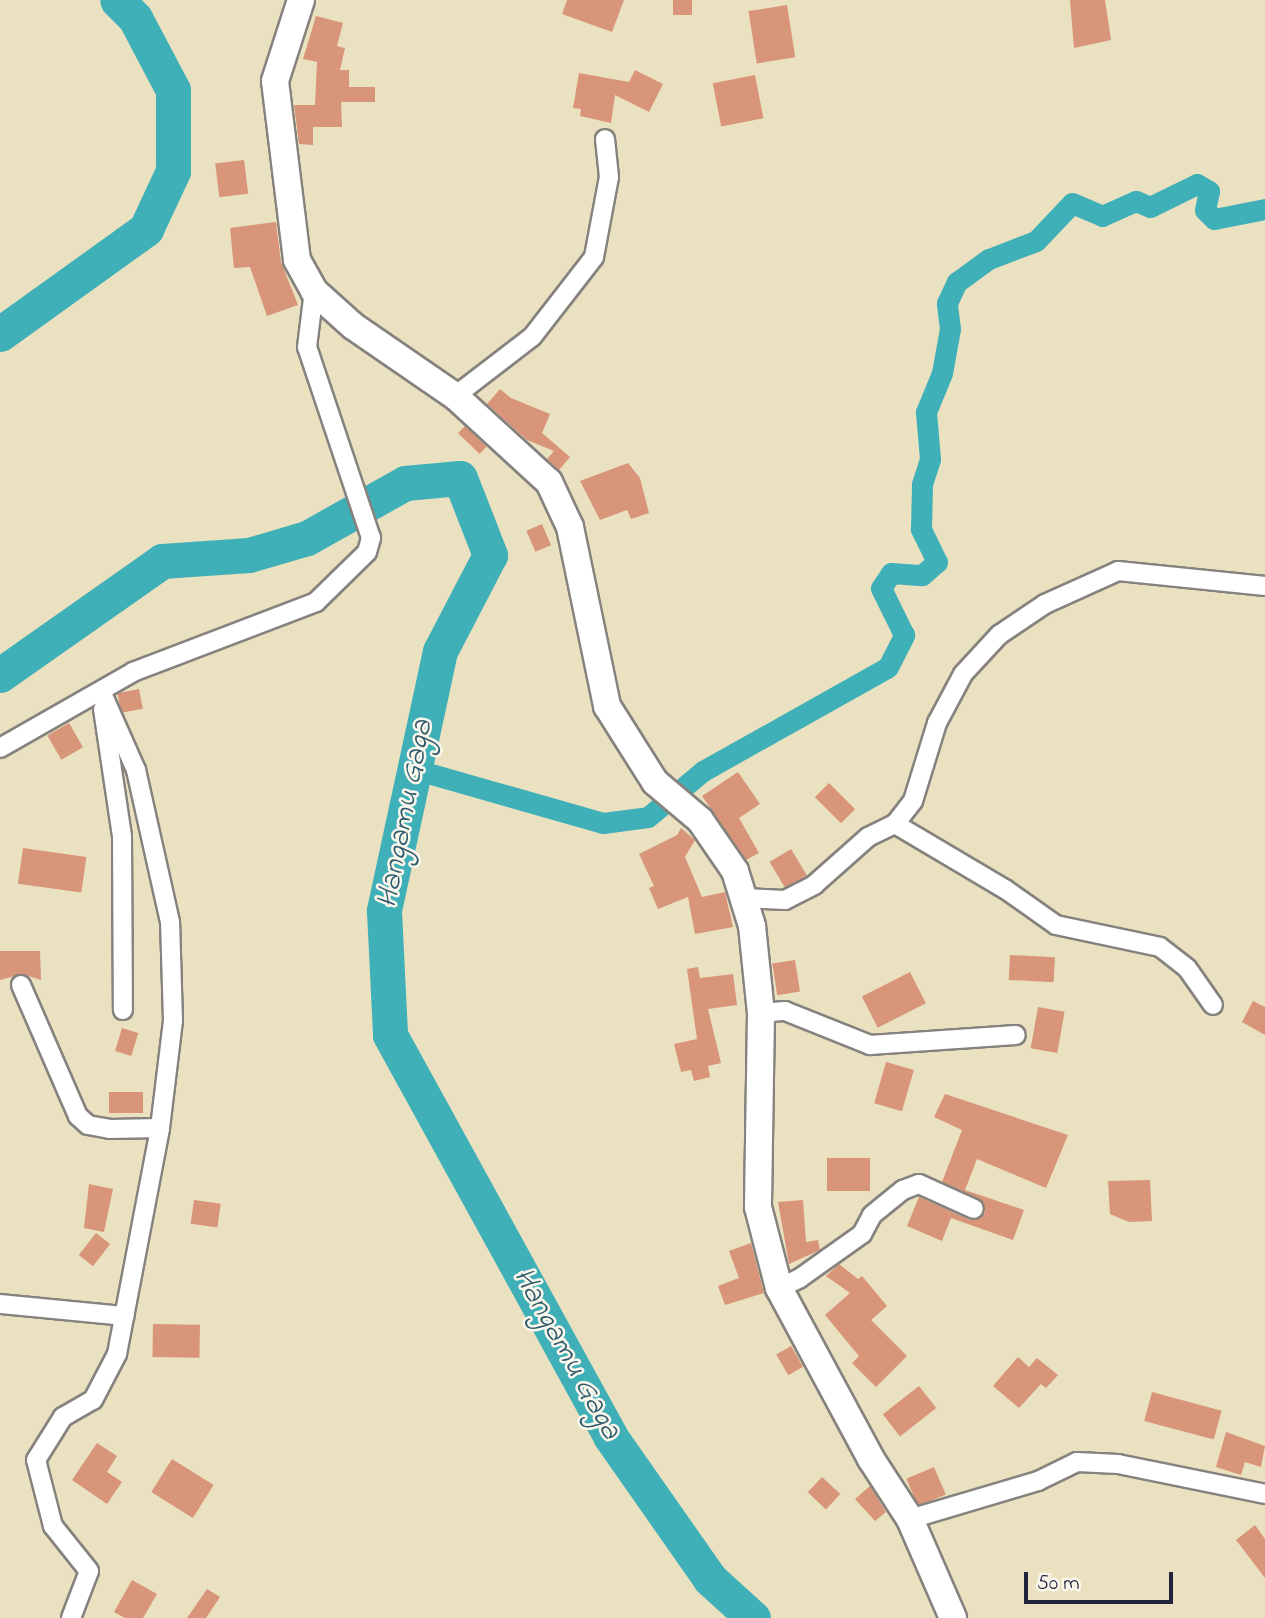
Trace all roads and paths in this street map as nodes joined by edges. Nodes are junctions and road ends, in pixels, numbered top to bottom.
1 (301, 0) edge
2 (605, 139) dead end
3 (314, 291) junction
4 (455, 396) junction
5 (1265, 586) edge
6 (101, 691) junction
7 (0, 748) edge
8 (895, 824) junction
9 (743, 898) junction
10 (21, 985) dead end
11 (1213, 1005) dead end
12 (123, 1010) dead end
13 (761, 1013) junction
14 (1016, 1035) dead end
15 (160, 1128) junction
16 (975, 1209) dead end
17 (779, 1288) junction
18 (0, 1304) edge
19 (124, 1316) junction
20 (1265, 1494) edge
21 (910, 1519) junction
22 (71, 1618) edge
23 (953, 1618) edge

1 - 3 street
2 - 4 street
3 - 4 street
3 - 6 street
4 - 9 street
5 - 8 street
6 - 7 street
6 - 12 street
6 - 15 street
8 - 9 street
8 - 11 street
9 - 13 street
10 - 15 street
13 - 14 street
13 - 17 street
15 - 19 street
16 - 17 street
17 - 21 street
18 - 19 street
19 - 22 street
20 - 21 street
21 - 23 street

